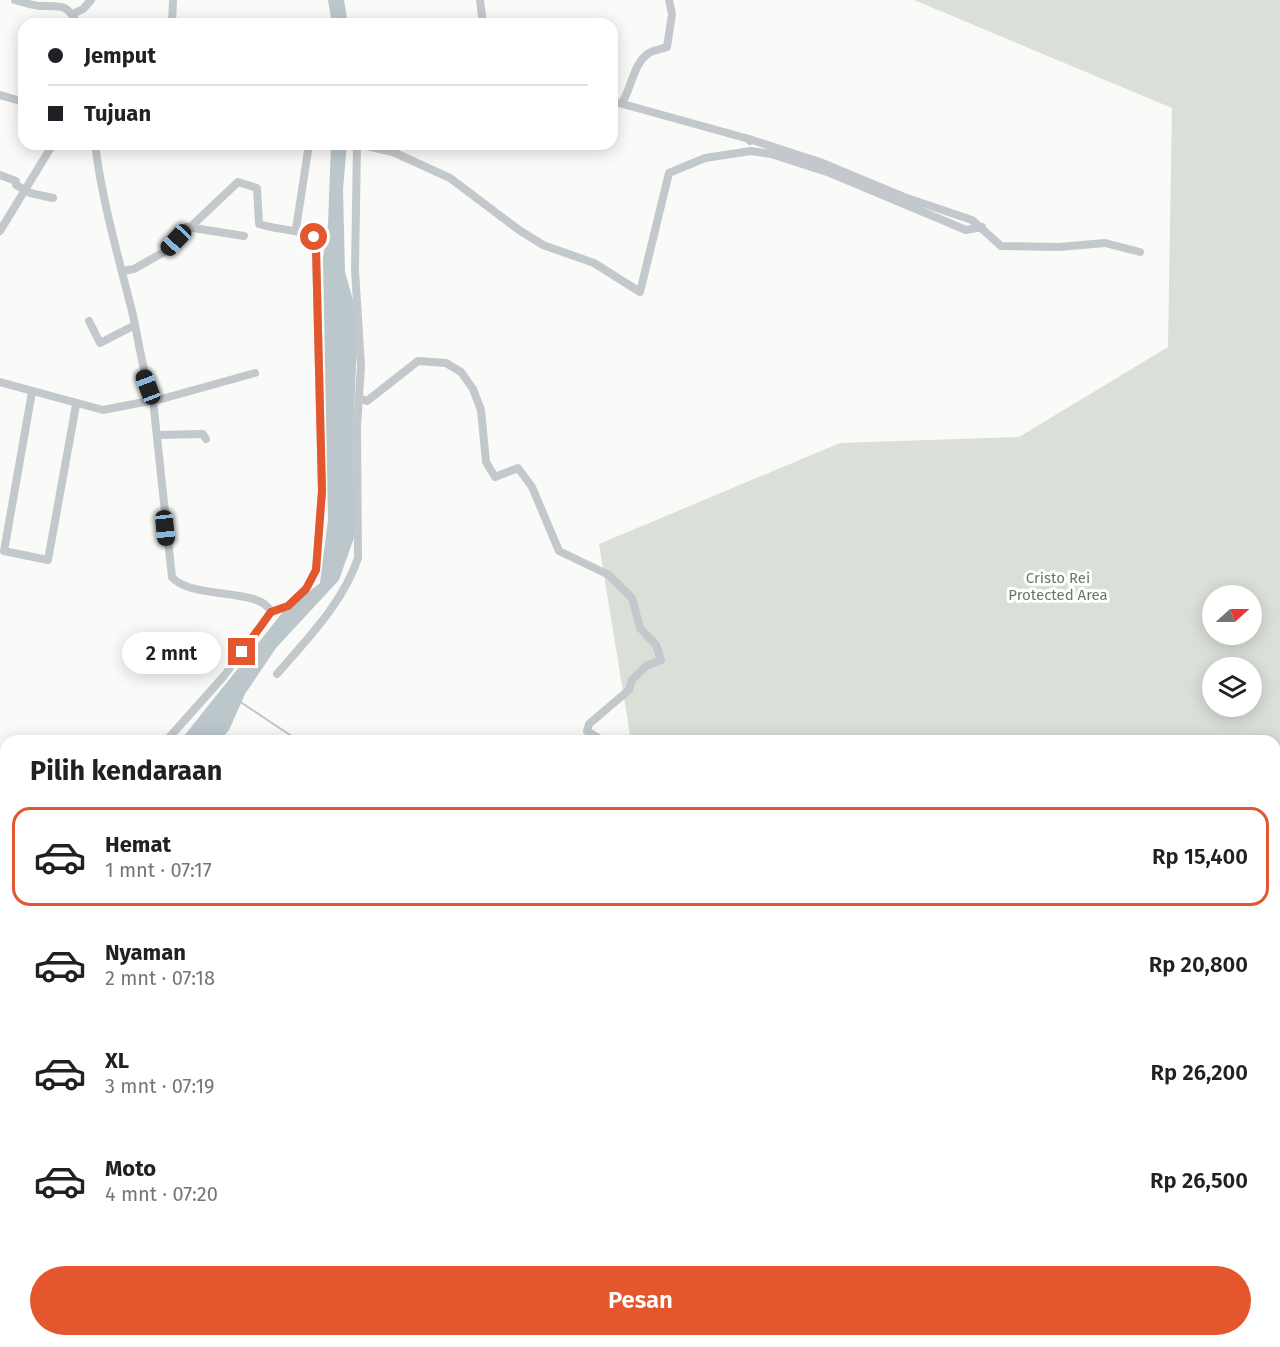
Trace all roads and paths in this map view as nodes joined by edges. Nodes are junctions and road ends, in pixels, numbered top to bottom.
1 (15, 0) edge
2 (91, 0) edge
3 (173, 0) edge
4 (480, 0) edge
5 (669, 0) edge
6 (73, 14) junction
7 (75, 18) edge
8 (172, 18) edge
9 (482, 18) edge
10 (0, 95) edge
11 (18, 100) edge
12 (618, 102) edge
13 (622, 103) junction
14 (749, 139) junction
15 (49, 150) edge
16 (96, 150) edge
17 (308, 150) edge
18 (357, 150) edge
19 (384, 150) edge
20 (751, 151) junction
21 (0, 175) edge
22 (25, 190) junction
23 (53, 198) dead end
24 (187, 227) junction
25 (982, 227) junction
26 (296, 230) junction
27 (0, 231) edge
28 (244, 236) dead end
29 (1140, 252) dead end
30 (122, 271) junction
31 (89, 321) dead end
32 (135, 325) junction
33 (255, 373) dead end
34 (0, 382) edge
35 (32, 392) junction
36 (359, 398) junction
37 (153, 400) junction
38 (76, 405) junction
39 (158, 435) junction
40 (206, 439) dead end
41 (271, 612) junction
42 (277, 674) dead end
43 (170, 735) edge
44 (589, 735) edge

1 - 6 street
2 - 6 street
3 - 8 street
4 - 9 street
5 - 13 street
6 - 7 street
10 - 11 street
12 - 13 street
13 - 14 street
14 - 20 street
14 - 25 street
15 - 22 street
16 - 30 street
17 - 26 street
18 - 36 street
19 - 20 street
20 - 25 street
21 - 22 street
22 - 23 street
22 - 27 street
24 - 26 street
24 - 28 street
24 - 30 street
25 - 29 street
26 - 41 street
30 - 32 street
31 - 32 street
32 - 37 street
33 - 37 street
34 - 35 street
35 - 38 street
35 - 38 street
36 - 42 street
36 - 44 street
37 - 38 street
37 - 39 street
39 - 40 street
39 - 41 street
41 - 43 street

